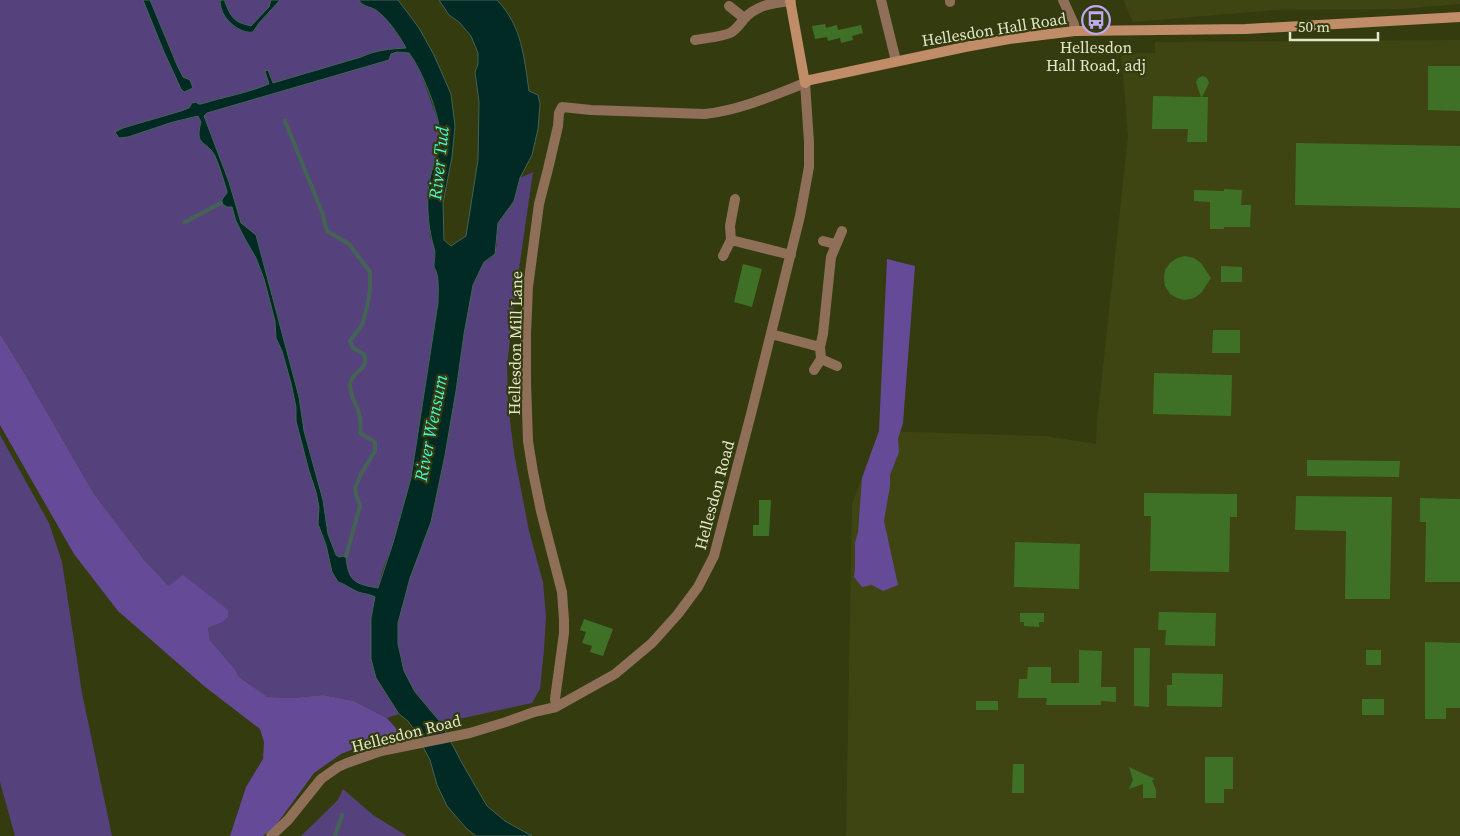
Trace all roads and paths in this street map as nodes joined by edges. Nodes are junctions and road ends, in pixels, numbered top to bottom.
1 (790, 0) edge
2 (881, 0) edge
3 (1062, 0) edge
4 (729, 6) dead end
5 (1460, 17) edge
6 (744, 18) junction
7 (1075, 31) junction
8 (695, 40) dead end
9 (896, 61) junction
10 (805, 83) junction
11 (735, 199) dead end
12 (842, 231) dead end
13 (731, 240) junction
14 (823, 241) dead end
15 (835, 244) junction
16 (790, 255) junction
17 (723, 256) dead end
18 (771, 334) junction
19 (820, 347) junction
20 (821, 358) junction
21 (837, 366) dead end
22 (814, 370) dead end
23 (556, 707) junction
24 (271, 836) edge

1 - 6 street
1 - 10 street
2 - 9 street
3 - 7 street
4 - 6 street
5 - 7 street, Hellesdon Hall Road
6 - 8 street
7 - 9 street, Hellesdon Hall Road
9 - 10 street, Hellesdon Hall Road
10 - 16 street, Hellesdon Road
10 - 23 street, Hellesdon Mill Lane
11 - 13 street
12 - 15 street
13 - 16 street
13 - 17 street
14 - 15 street
15 - 19 street
16 - 18 street, Hellesdon Road
18 - 19 street
18 - 23 street, Hellesdon Road
19 - 20 street
20 - 21 street
20 - 22 street
23 - 24 street, Hellesdon Road

